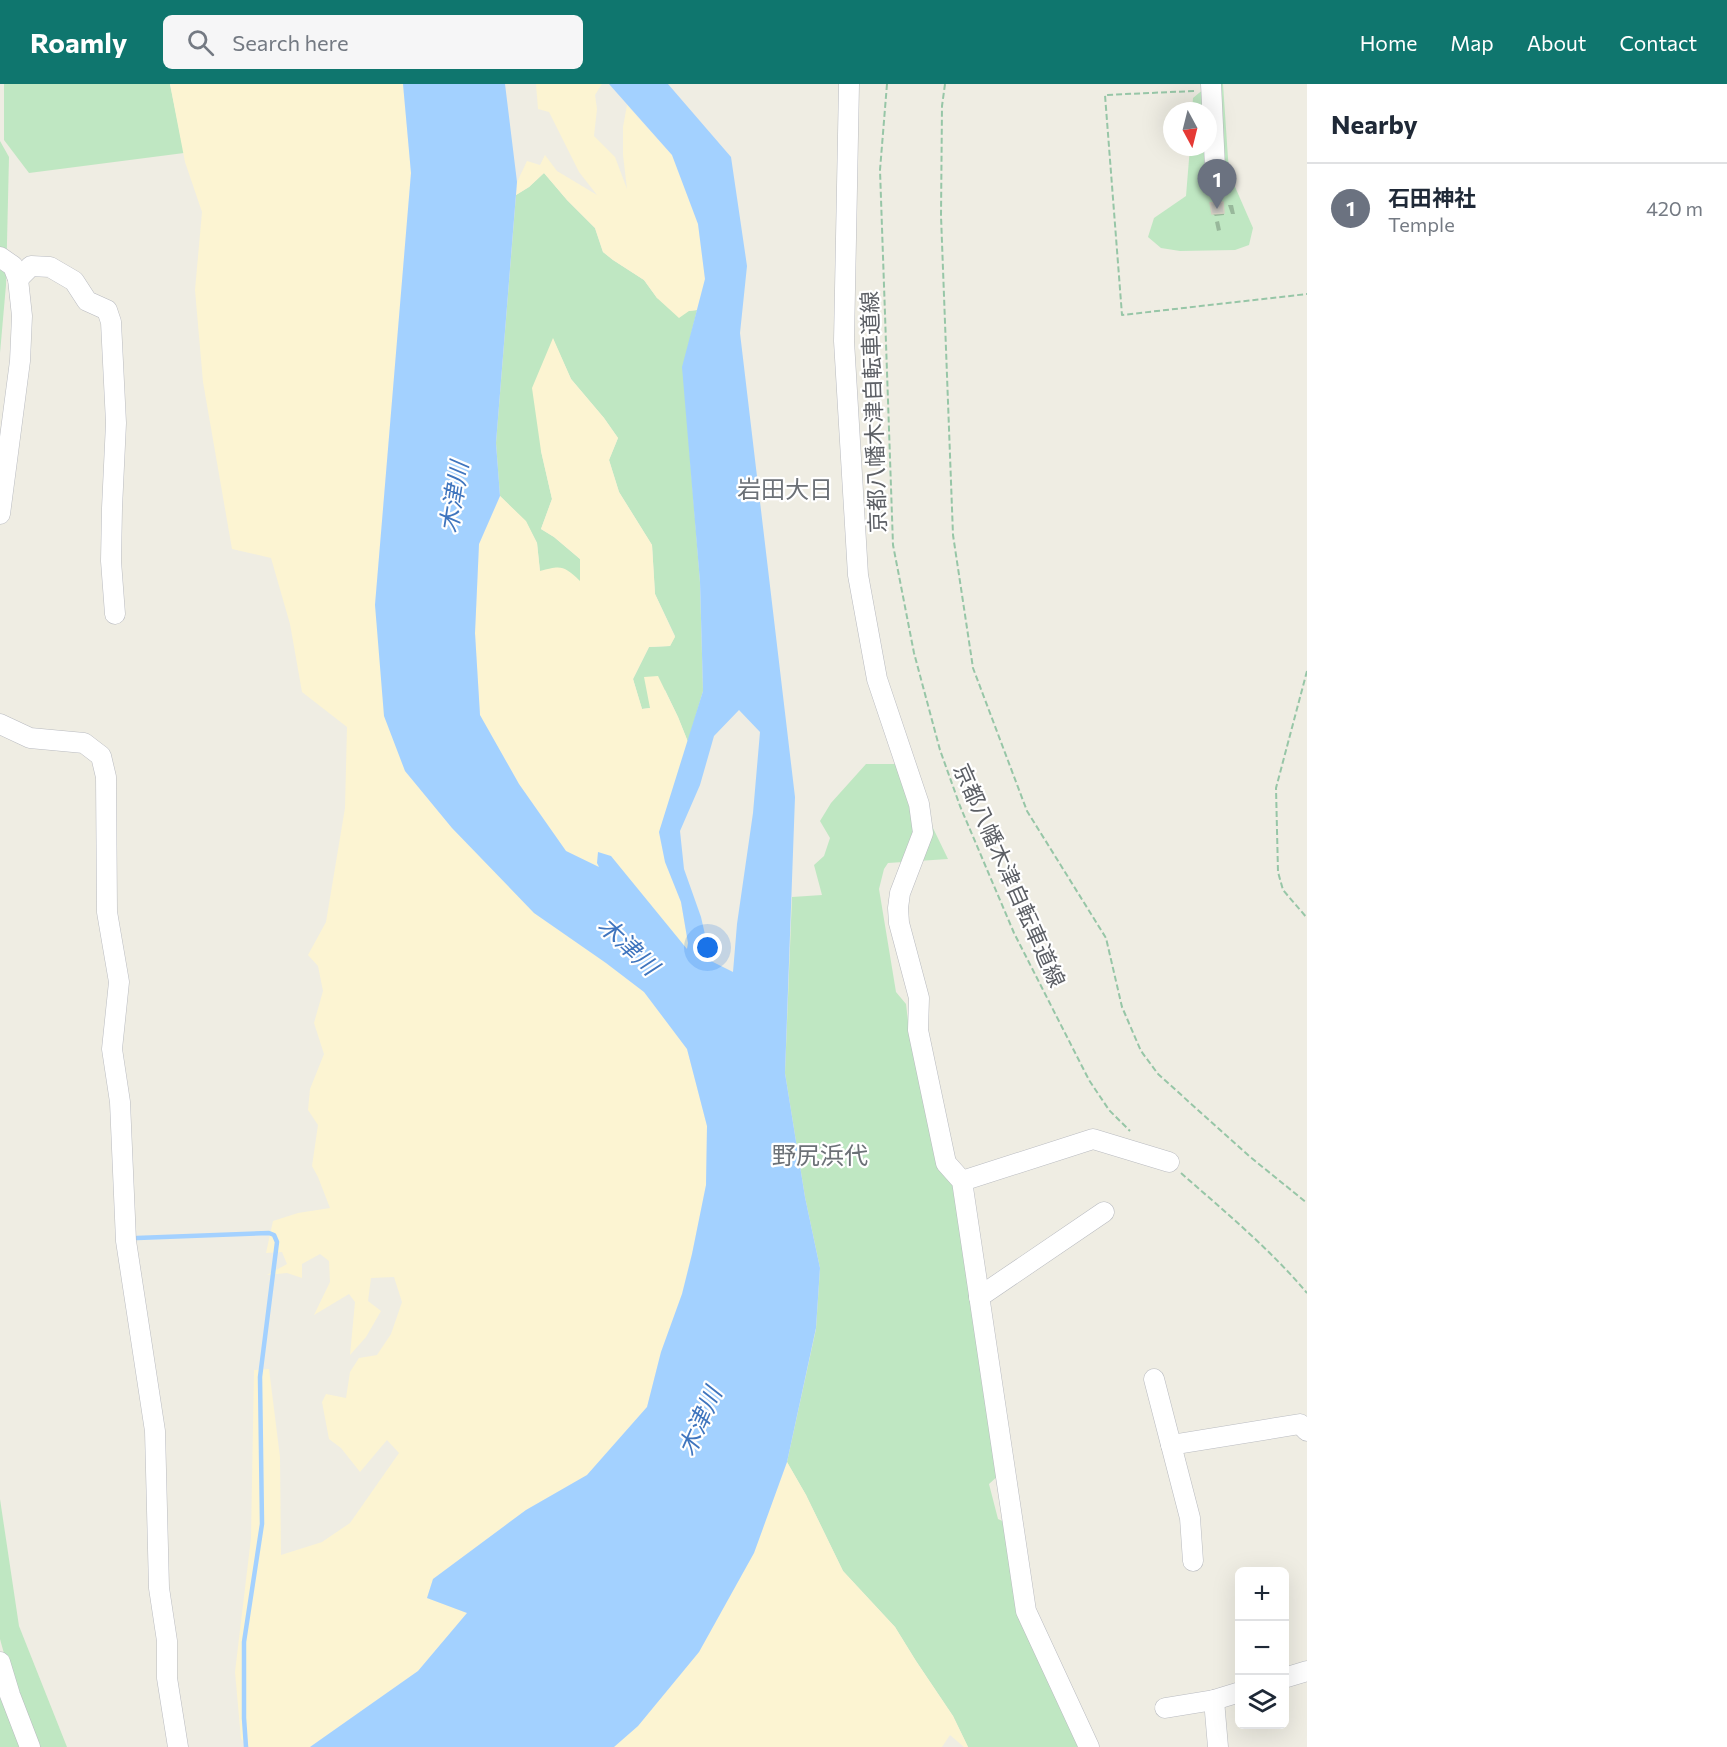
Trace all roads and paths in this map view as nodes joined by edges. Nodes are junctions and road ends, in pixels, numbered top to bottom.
1 (849, 84) edge
2 (887, 84) edge
3 (945, 84) edge
4 (1211, 87) edge
5 (1216, 188) dead end
6 (0, 257) edge
7 (18, 279) junction
8 (1307, 294) edge
9 (0, 514) edge
10 (115, 614) dead end
11 (1307, 671) edge
12 (0, 724) edge
13 (1307, 918) edge
14 (1136, 1136) dead end
15 (1169, 1162) joint
16 (962, 1181) junction
17 (1307, 1203) edge
18 (1104, 1212) dead end
19 (1307, 1293) edge
20 (979, 1297) junction
21 (1154, 1378) dead end
22 (1307, 1431) edge
23 (1171, 1445) junction
24 (1192, 1561) dead end
25 (0, 1662) edge
26 (1307, 1671) edge
27 (1289, 1676) edge
28 (1235, 1693) edge
29 (1214, 1700) junction
30 (1165, 1708) dead end
31 (30, 1747) edge
32 (178, 1747) edge
33 (1089, 1747) edge
34 (1218, 1747) edge

1 - 16 street
2 - 14 path, 京都八幡木津自転車道線
3 - 17 path
4 - 5 street
4 - 8 path
6 - 7 street
7 - 9 street
7 - 10 street
11 - 13 path
12 - 32 street
15 - 16 street
15 - 19 path
16 - 20 street
18 - 20 street
20 - 33 street
21 - 23 street
22 - 23 street
23 - 24 street
25 - 31 street
26 - 27 street
28 - 29 street
29 - 30 street
29 - 34 street

